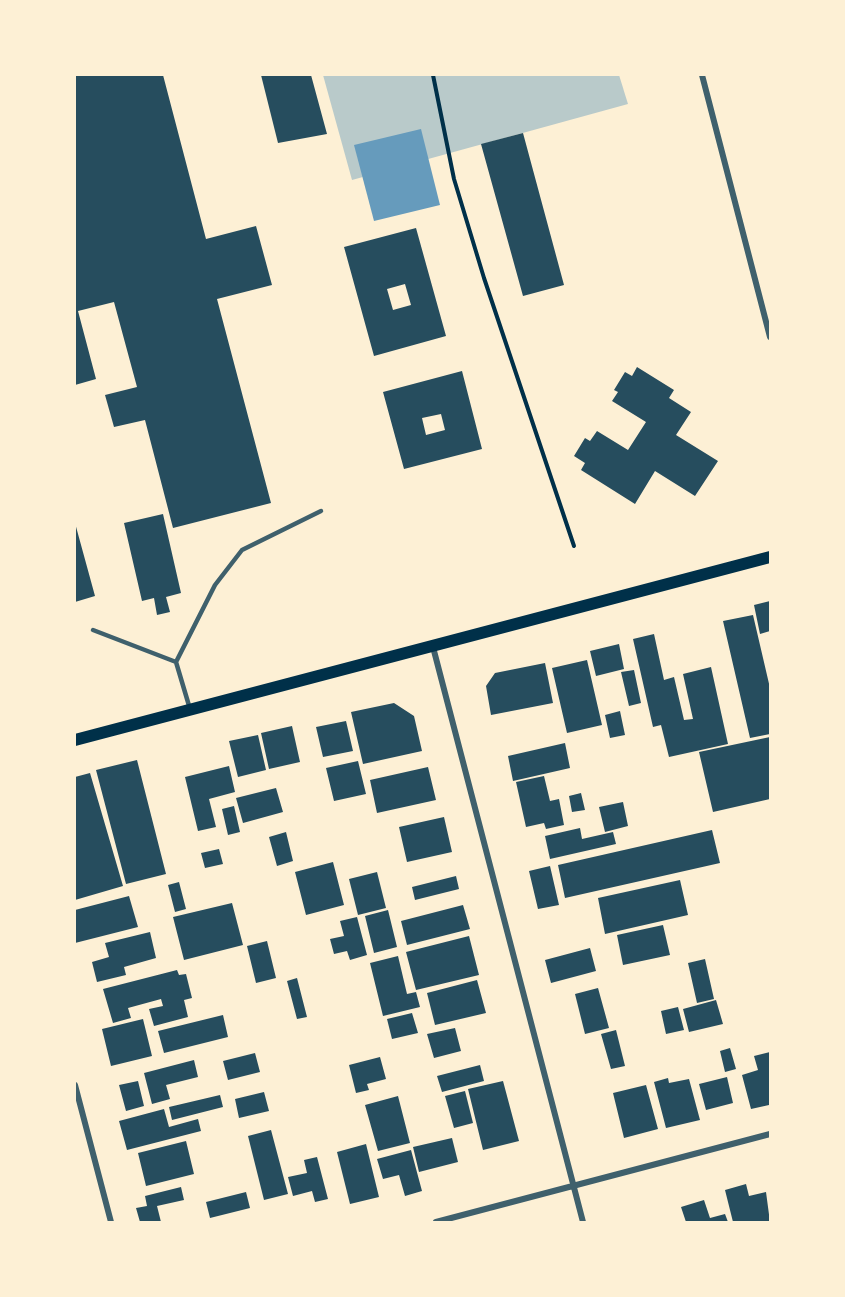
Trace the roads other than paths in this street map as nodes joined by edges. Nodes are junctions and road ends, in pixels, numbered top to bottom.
1 (702, 75) edge
2 (770, 337) edge
3 (321, 511) dead end
4 (770, 558) edge
5 (93, 630) dead end
6 (433, 647) junction
7 (176, 662) junction
8 (191, 711) junction
9 (75, 740) edge
10 (75, 1085) edge
11 (770, 1134) edge
12 (574, 1186) junction
13 (111, 1222) edge
14 (436, 1222) edge
15 (583, 1222) edge

1 - 2 street
3 - 7 lane
4 - 6 main road
5 - 7 lane
6 - 8 main road
6 - 12 street
7 - 8 lane
8 - 9 main road
10 - 13 street
11 - 12 street
12 - 14 street
12 - 15 street

